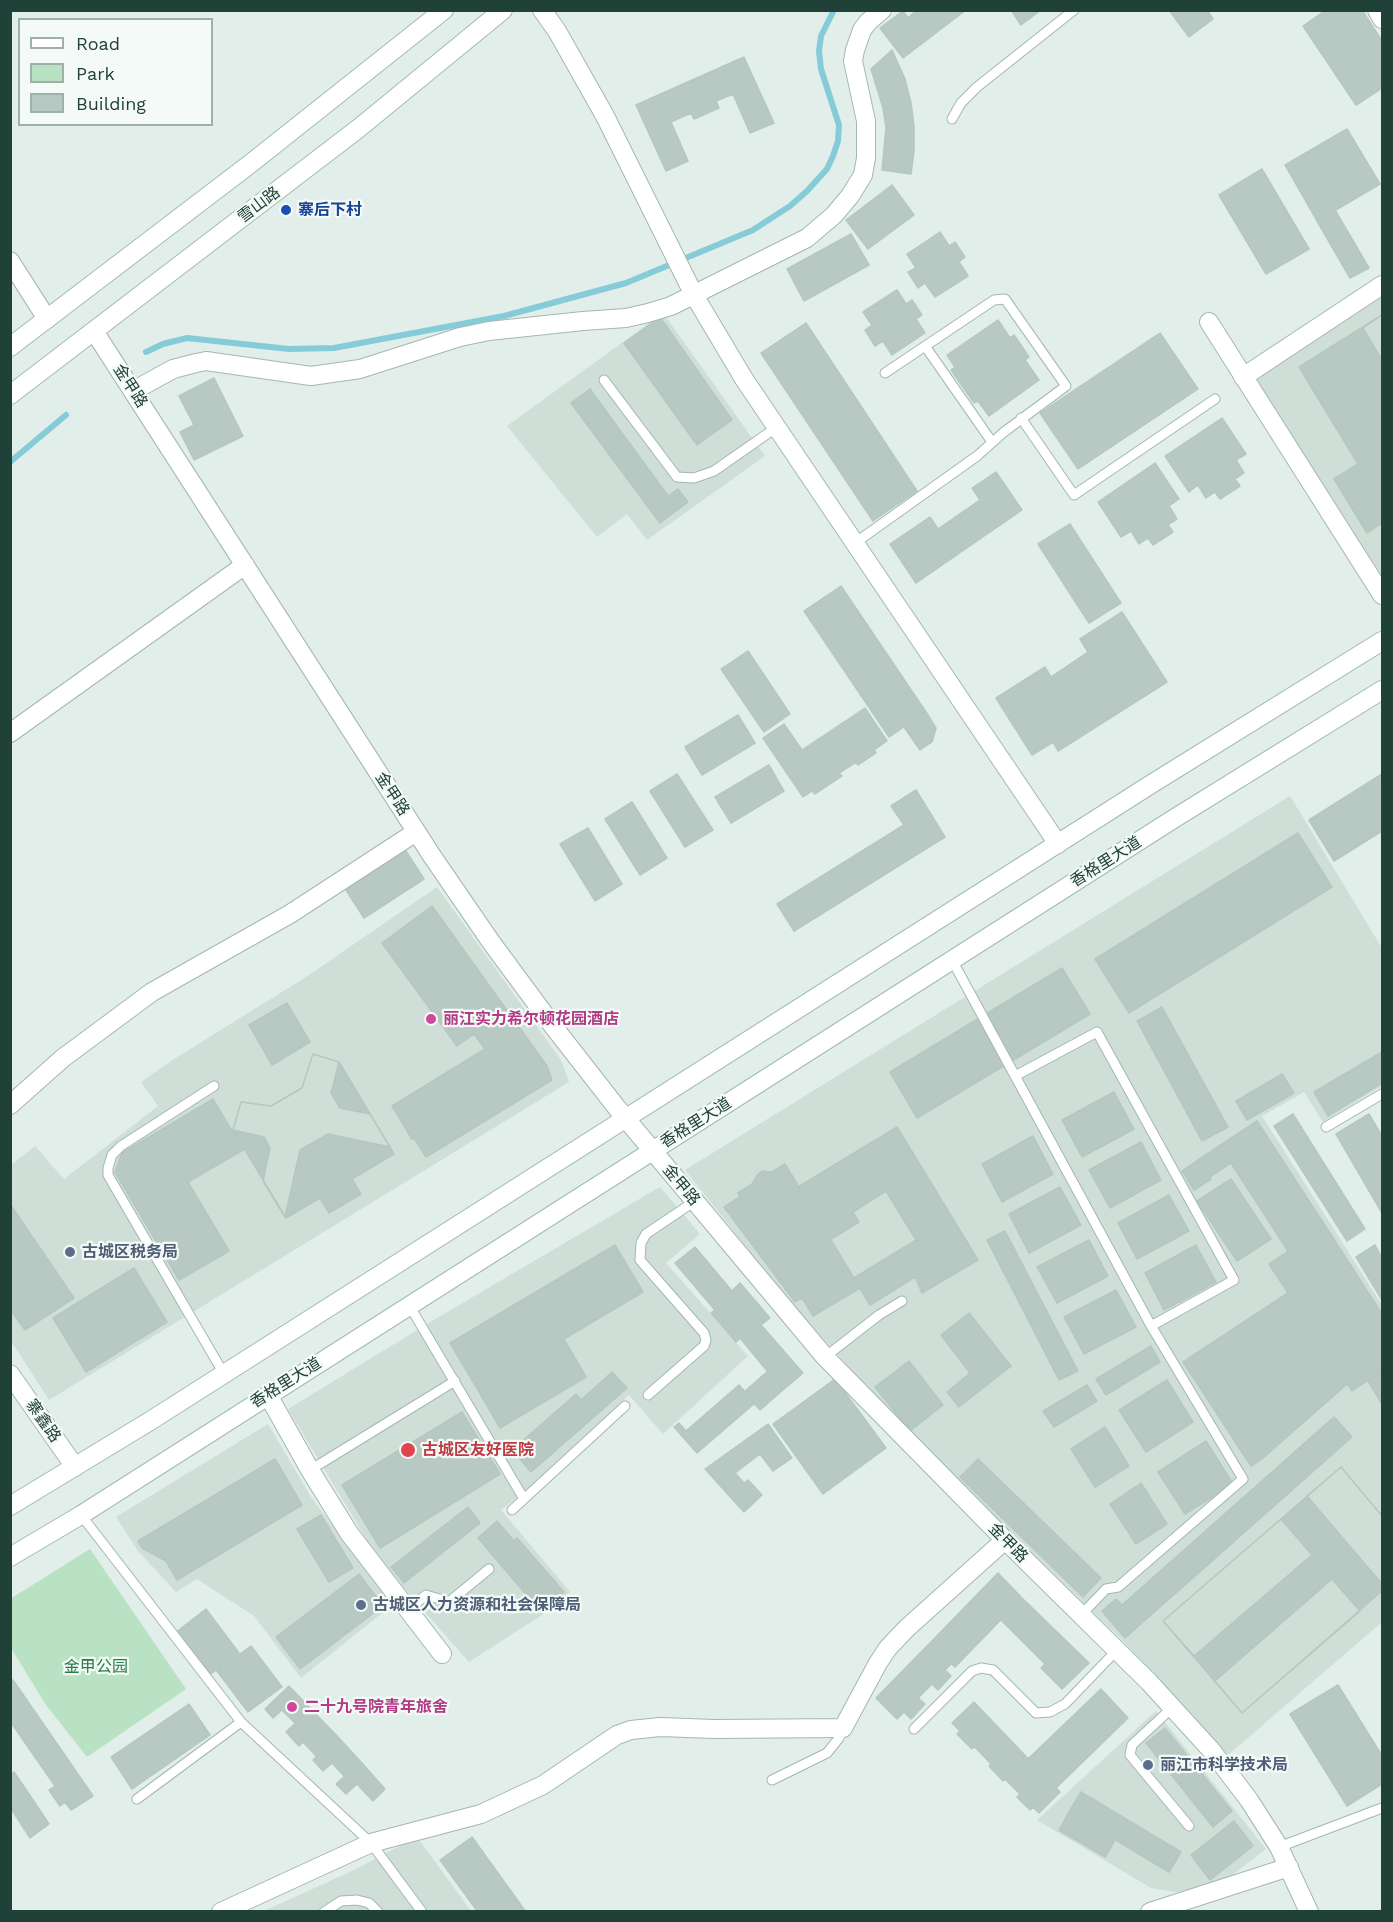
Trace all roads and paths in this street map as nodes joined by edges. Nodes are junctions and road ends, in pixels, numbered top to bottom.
1 (444, 10) edge
2 (503, 10) edge
3 (542, 10) edge
4 (882, 10) edge
5 (1074, 10) edge
6 (1377, 10) edge
7 (1383, 19) edge
8 (952, 119) dead end
9 (10, 261) edge
10 (1383, 285) edge
11 (693, 295) junction
12 (47, 319) junction
13 (1209, 322) dead end
14 (94, 331) junction
15 (925, 346) junction
16 (10, 347) edge
17 (885, 374) dead end
18 (1243, 376) junction
19 (604, 380) dead end
20 (133, 391) junction
21 (10, 395) edge
22 (1215, 399) dead end
23 (1022, 418) junction
24 (777, 427) junction
25 (992, 442) junction
26 (855, 543) junction
27 (245, 565) junction
28 (1383, 595) edge
29 (1383, 641) edge
30 (1383, 690) edge
31 (10, 733) edge
32 (416, 832) junction
33 (1058, 844) junction
34 (952, 960) junction
35 (1015, 1076) junction
36 (214, 1086) dead end
37 (1383, 1094) edge
38 (10, 1105) edge
39 (626, 1118) junction
40 (1326, 1127) dead end
41 (653, 1150) junction
42 (695, 1201) junction
43 (902, 1301) dead end
44 (409, 1305) junction
45 (1151, 1326) junction
46 (825, 1357) junction
47 (10, 1374) edge
48 (224, 1374) junction
49 (455, 1381) junction
50 (268, 1395) junction
51 (648, 1395) dead end
52 (625, 1406) dead end
53 (75, 1467) junction
54 (310, 1470) junction
55 (524, 1499) junction
56 (10, 1506) edge
57 (512, 1510) dead end
58 (81, 1515) junction
59 (1005, 1540) junction
60 (10, 1557) edge
61 (489, 1569) dead end
62 (408, 1610) junction
63 (1081, 1615) junction
64 (1117, 1650) junction
65 (442, 1654) dead end
66 (1173, 1707) junction
67 (241, 1722) junction
68 (843, 1728) junction
69 (914, 1729) dead end
70 (772, 1780) dead end
71 (137, 1799) dead end
72 (1383, 1808) edge
73 (1189, 1826) dead end
74 (371, 1843) junction
75 (1279, 1847) junction
76 (1289, 1867) junction
77 (221, 1911) edge
78 (324, 1911) edge
79 (378, 1911) edge
80 (422, 1911) edge
81 (1150, 1911) edge
82 (1309, 1911) edge

1 - 12 street
2 - 14 street, 雪山路
3 - 11 street
4 - 11 street
5 - 8 lane
6 - 7 street
9 - 12 street
10 - 18 street
11 - 20 street
11 - 24 street
12 - 16 street
13 - 18 street
14 - 20 street, 金甲路
14 - 21 street, 雪山路
15 - 17 lane
15 - 23 lane
15 - 25 lane
18 - 28 street
19 - 24 lane
20 - 27 street, 金甲路
22 - 23 lane
23 - 25 lane
24 - 26 street
25 - 26 lane
26 - 33 street
27 - 31 street
27 - 32 street, 金甲路
29 - 33 street
30 - 34 street, 香格里大道
32 - 38 street
32 - 39 street, 金甲路
33 - 39 street
34 - 35 lane
34 - 41 street, 香格里大道
35 - 45 lane
35 - 45 lane
36 - 48 lane
37 - 40 lane
39 - 41 street, 金甲路
39 - 48 street
41 - 42 street, 金甲路
41 - 44 street, 香格里大道
42 - 46 street, 金甲路
42 - 51 lane
43 - 46 lane
44 - 49 lane
44 - 50 street, 香格里大道
45 - 63 lane
46 - 59 street, 金甲路
47 - 53 street, 寨鑫路
48 - 53 street
49 - 54 lane
49 - 55 lane
50 - 54 street
50 - 58 street, 香格里大道
52 - 55 lane
53 - 56 street
54 - 62 street
55 - 57 lane
58 - 60 street, 香格里大道
58 - 67 lane
59 - 63 street, 金甲路
59 - 68 street
61 - 62 lane
62 - 65 street
63 - 64 street, 金甲路
64 - 66 street, 金甲路
64 - 69 lane
66 - 73 lane
66 - 75 street, 金甲路
67 - 71 lane
67 - 74 lane
68 - 70 lane
68 - 74 street
72 - 75 lane
74 - 77 street
74 - 80 lane
75 - 76 street, 金甲路
76 - 81 street
76 - 82 street, 金甲路
78 - 79 lane

